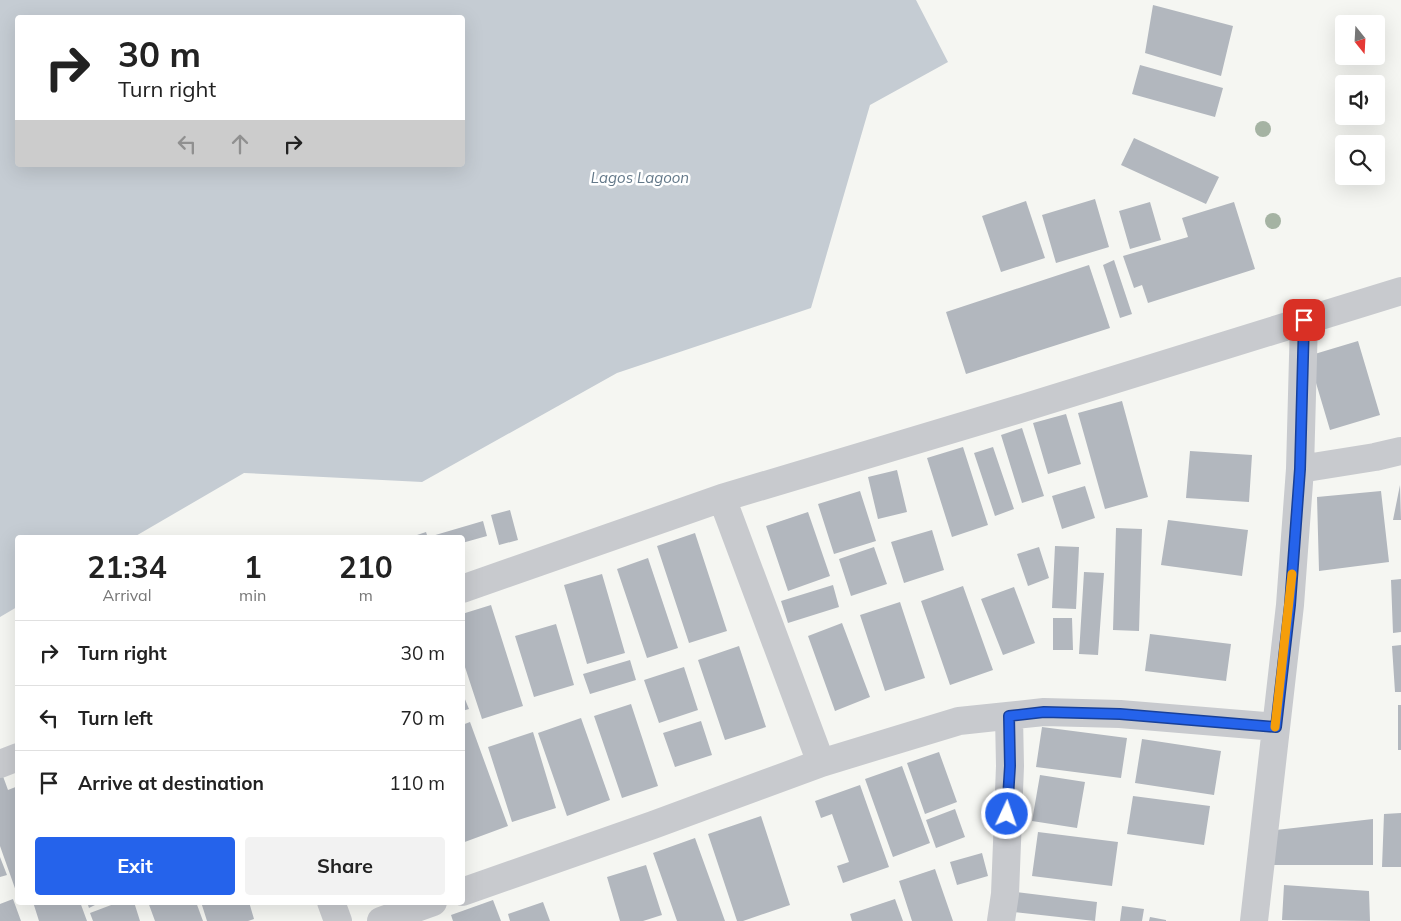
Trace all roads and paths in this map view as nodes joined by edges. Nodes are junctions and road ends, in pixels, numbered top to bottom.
1 (1401, 291) edge
2 (1304, 320) junction
3 (1401, 452) edge
4 (1300, 469) junction
5 (722, 498) junction
6 (465, 588) edge
7 (1009, 716) junction
8 (1276, 727) junction
9 (15, 758) edge
10 (821, 762) junction
11 (0, 764) edge
12 (465, 891) edge
13 (332, 905) edge
14 (425, 905) edge
15 (338, 921) edge
16 (381, 921) edge
17 (1001, 921) edge
18 (1254, 921) edge

1 - 2 street
2 - 4 street
2 - 5 street
3 - 4 street
4 - 8 street
5 - 6 street
5 - 10 street
7 - 8 street
7 - 10 street
7 - 17 street
8 - 18 street
9 - 11 street
10 - 12 street
13 - 15 street
14 - 16 street

